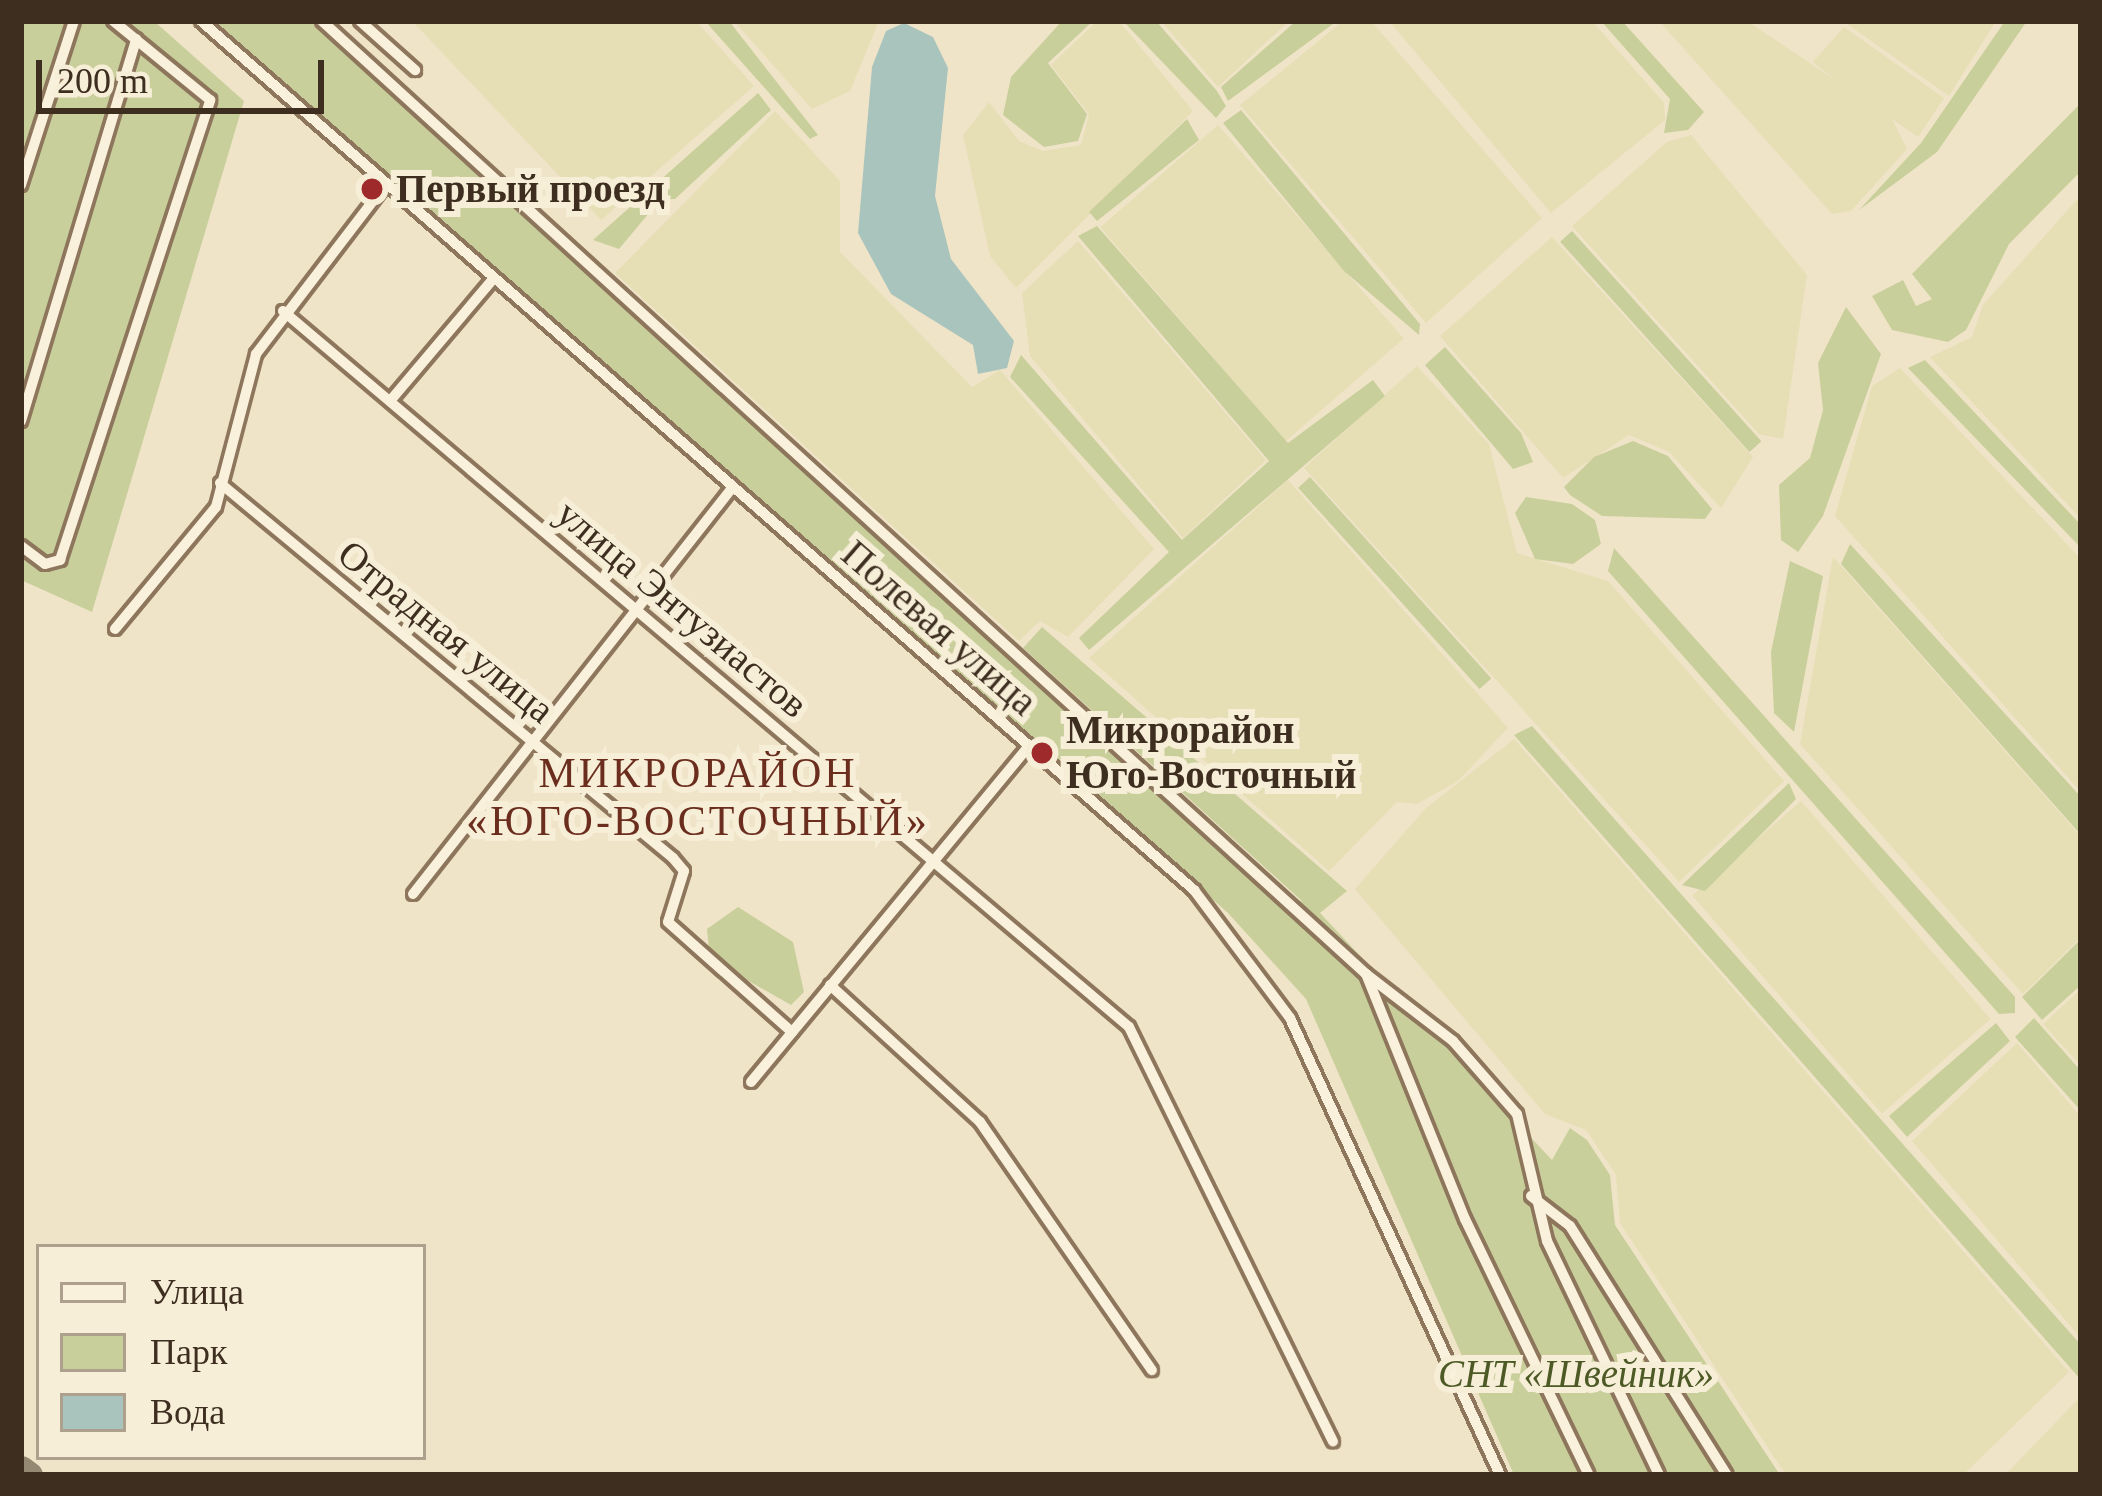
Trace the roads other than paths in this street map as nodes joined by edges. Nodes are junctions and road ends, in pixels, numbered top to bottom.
1 (74, 21) edge
2 (113, 21) edge
3 (201, 21) edge
4 (322, 21) edge
5 (360, 21) edge
6 (136, 39) junction
7 (415, 70) dead end
8 (21, 185) edge
9 (386, 185) junction
10 (494, 279) junction
11 (283, 311) junction
12 (390, 401) junction
13 (21, 421) edge
14 (220, 483) junction
15 (732, 488) junction
16 (21, 546) edge
17 (637, 611) junction
18 (115, 629) dead end
19 (533, 741) junction
20 (1029, 746) junction
21 (935, 862) junction
22 (412, 894) dead end
23 (1366, 974) junction
24 (830, 985) junction
25 (792, 1032) junction
26 (751, 1082) dead end
27 (1531, 1196) junction
28 (1152, 1370) dead end
29 (1333, 1442) dead end
30 (1500, 1475) edge
31 (1589, 1475) edge
32 (1659, 1475) edge
33 (1727, 1475) edge

1 - 8 street
2 - 6 street
3 - 9 street, Полевая улица
4 - 23 street
5 - 7 street
6 - 13 street
6 - 16 street
9 - 10 street, Полевая улица
9 - 11 street
10 - 12 street
10 - 15 street, Полевая улица
11 - 12 street, улица Энтузиастов
11 - 14 street
12 - 17 street, улица Энтузиастов
14 - 18 street
14 - 19 street, Отрадная улица
15 - 17 street
15 - 20 street, Полевая улица
17 - 19 street
17 - 21 street, улица Энтузиастов
19 - 22 street
19 - 25 street, Отрадная улица
20 - 21 street
20 - 30 street, Полевая улица
21 - 24 street
21 - 29 street, улица Энтузиастов
23 - 27 street
23 - 31 street
24 - 25 street
24 - 28 street
25 - 26 street
27 - 32 street
27 - 33 street

